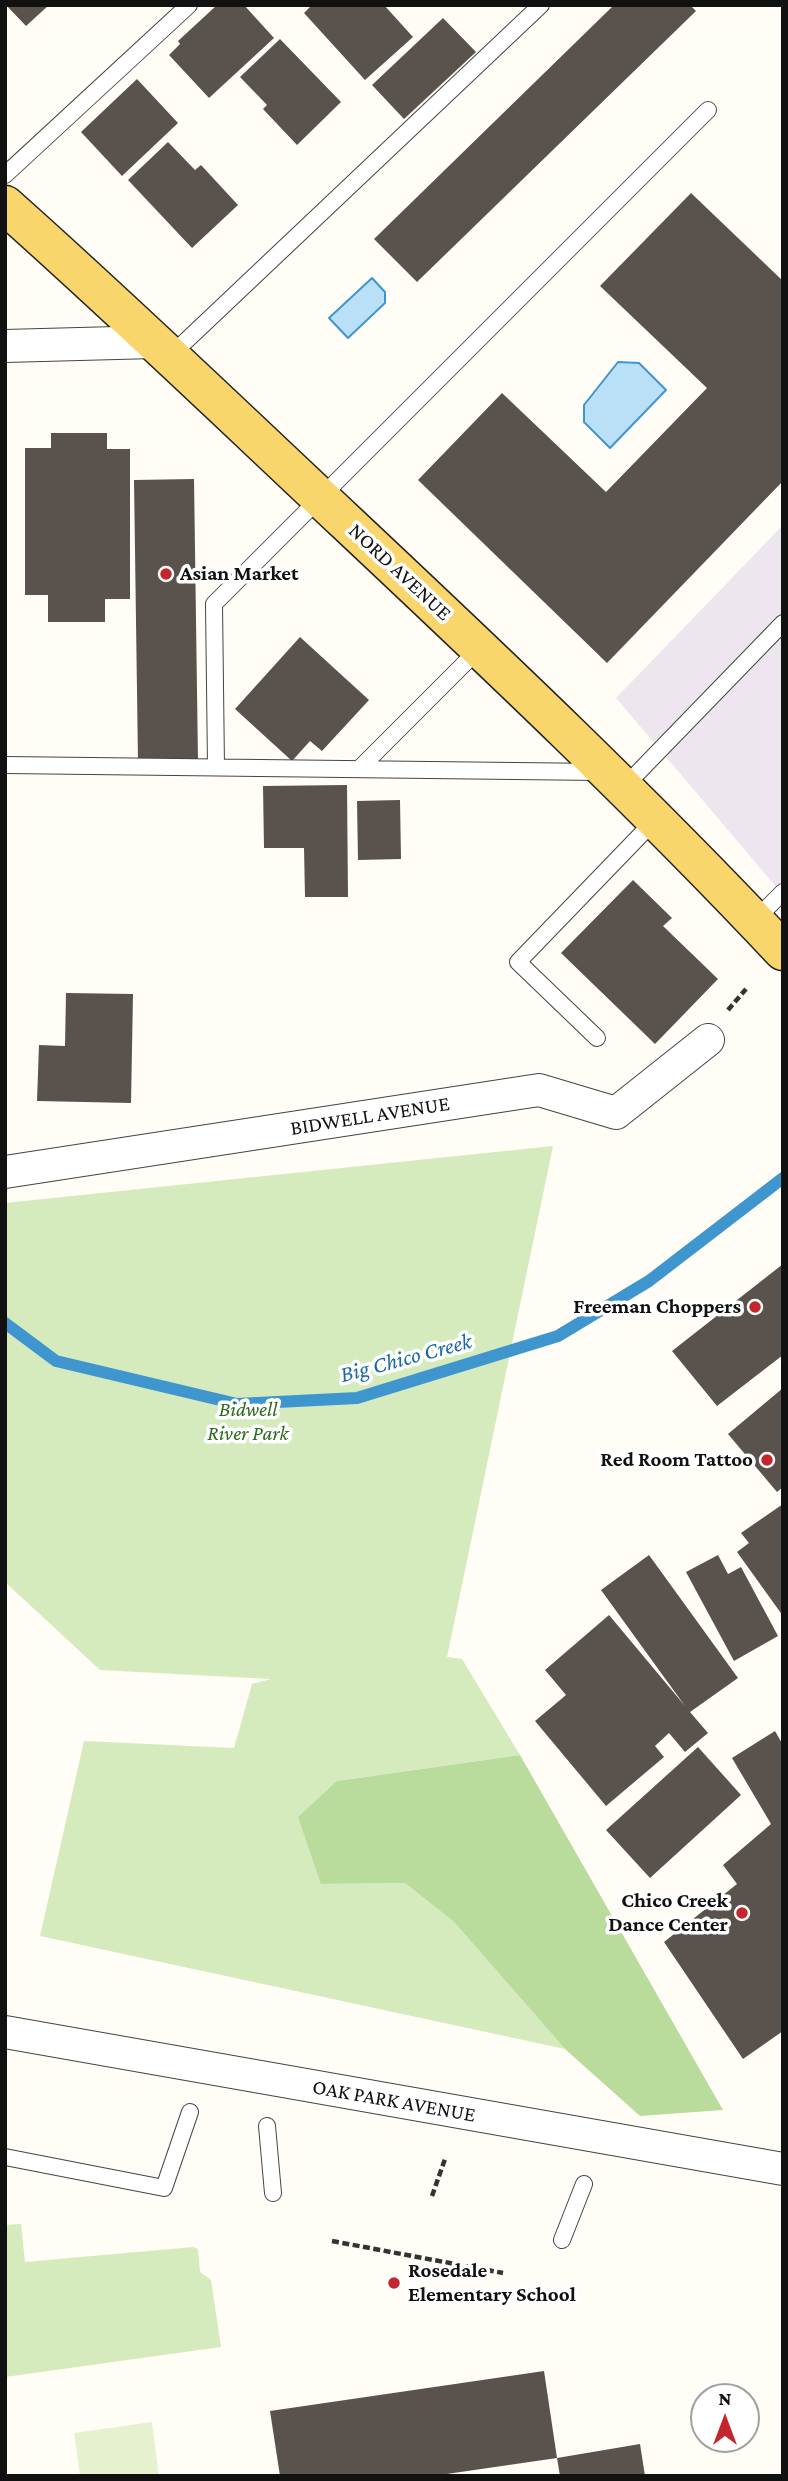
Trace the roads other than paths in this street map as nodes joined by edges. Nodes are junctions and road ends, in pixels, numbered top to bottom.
1 (189, 5) edge
2 (541, 5) edge
3 (708, 110) dead end
4 (6, 199) edge
5 (5, 346) edge
6 (162, 349) junction
7 (321, 498) junction
8 (783, 623) edge
9 (480, 648) junction
10 (5, 765) edge
11 (216, 767) junction
12 (359, 769) junction
13 (617, 779) junction
14 (656, 818) junction
15 (783, 892) edge
16 (754, 921) junction
17 (783, 951) edge
18 (597, 1038) dead end
19 (708, 1040) dead end
20 (5, 1172) edge
21 (5, 2032) edge
22 (190, 2112) dead end
23 (267, 2126) dead end
24 (5, 2157) edge
25 (783, 2169) edge
26 (584, 2184) dead end
27 (273, 2193) dead end
28 (562, 2240) dead end

1 - 4 lane
2 - 6 lane
3 - 7 lane
4 - 6 main road, NORD AVENUE
5 - 6 street
6 - 7 main road, NORD AVENUE
7 - 9 main road, NORD AVENUE
7 - 11 lane
8 - 13 lane
9 - 12 lane
9 - 13 main road, NORD AVENUE
10 - 11 lane
11 - 12 lane
12 - 13 lane
13 - 14 main road, NORD AVENUE
14 - 16 main road, NORD AVENUE
14 - 18 lane
15 - 16 lane
16 - 17 main road, NORD AVENUE
19 - 20 street, BIDWELL AVENUE
21 - 25 street, OAK PARK AVENUE
22 - 24 lane
23 - 27 lane
26 - 28 lane

